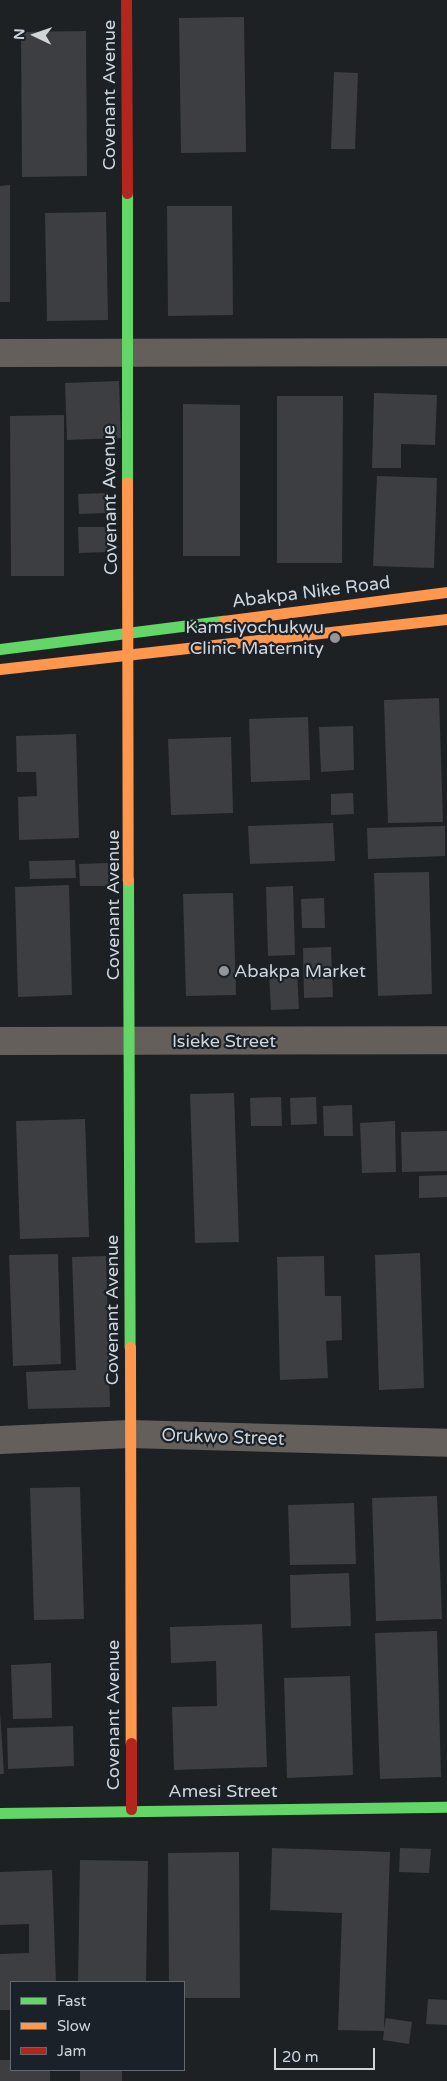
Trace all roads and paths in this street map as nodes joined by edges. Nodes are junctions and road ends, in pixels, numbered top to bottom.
1 (126, 0) edge
2 (447, 352) edge
3 (0, 353) edge
4 (125, 355) junction
5 (447, 592) edge
6 (447, 619) edge
7 (130, 633) junction
8 (0, 649) edge
9 (130, 655) junction
10 (0, 669) edge
11 (447, 1040) edge
12 (0, 1041) edge
13 (130, 1041) junction
14 (130, 1434) junction
15 (0, 1440) edge
16 (447, 1443) edge
17 (447, 1807) edge
18 (131, 1809) junction
19 (0, 1813) edge

1 - 4 street, Covenant Avenue
2 - 4 street
3 - 4 street
4 - 7 street, Covenant Avenue
5 - 7 street, Abakpa Nike Road
6 - 9 street
7 - 8 street, Abakpa Nike Road
7 - 9 street, Covenant Avenue
9 - 10 street
9 - 13 street, Covenant Avenue
11 - 13 street, Isieke Street
12 - 13 street, Isieke Street
13 - 14 street, Covenant Avenue
14 - 15 street, Orukwo Street
14 - 16 street, Orukwo Street
14 - 18 street, Covenant Avenue
17 - 18 street, Amesi Street
18 - 19 street, Amesi Street

